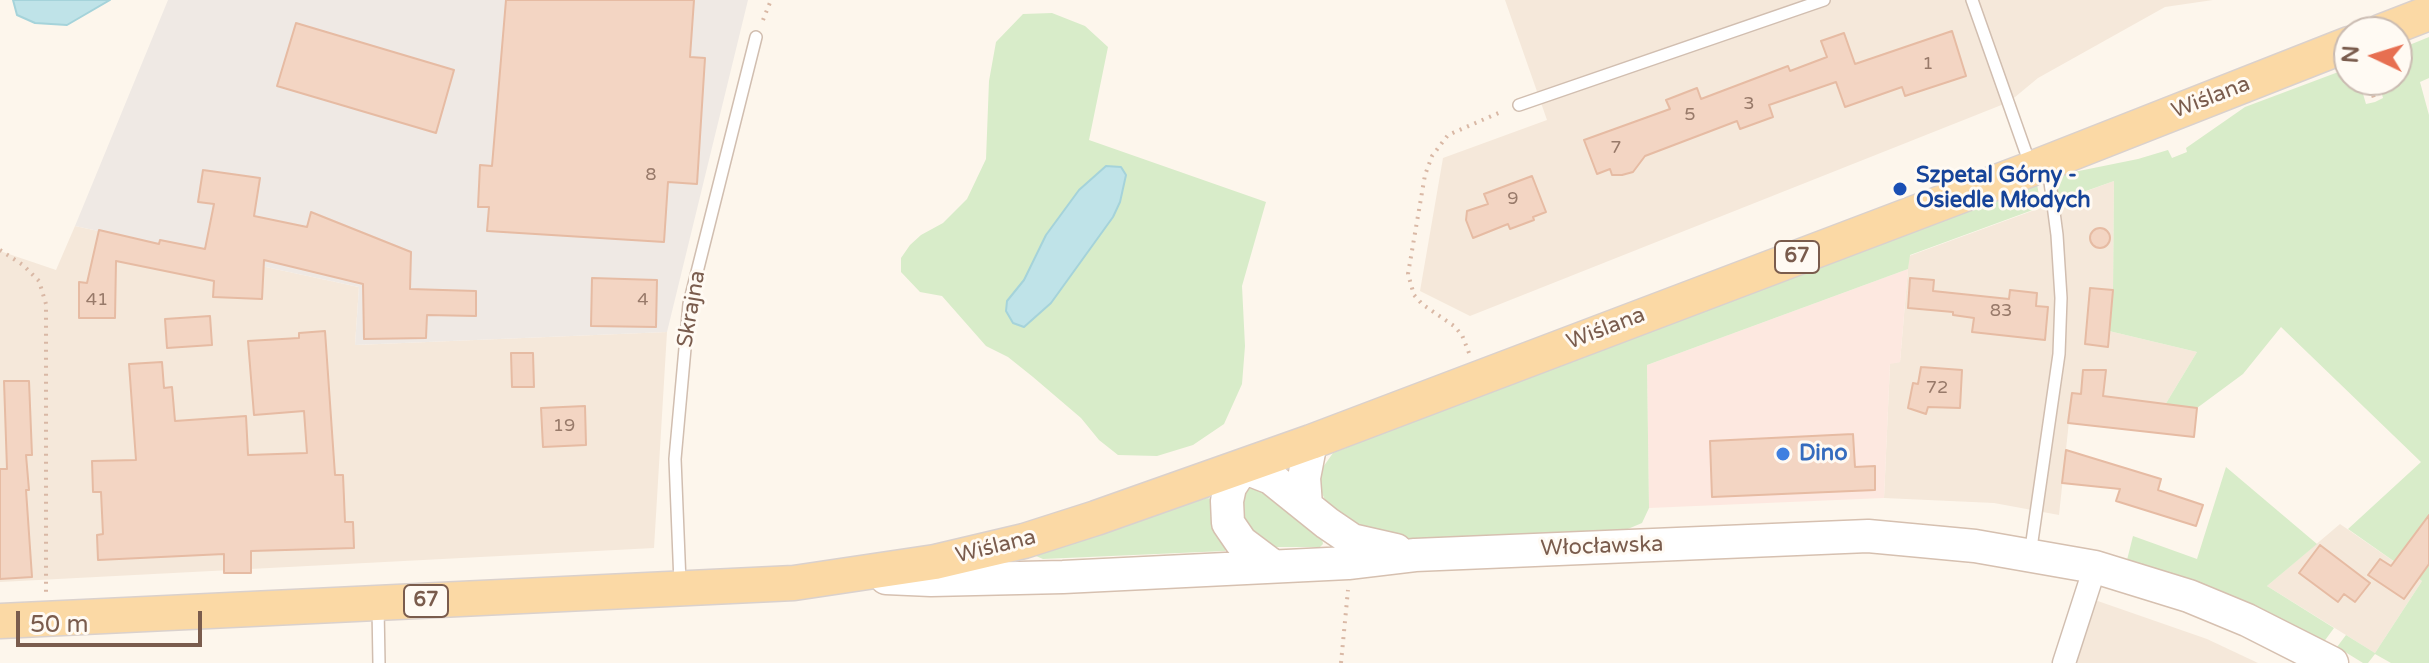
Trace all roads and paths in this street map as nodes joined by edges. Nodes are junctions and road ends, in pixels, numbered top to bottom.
1 (1824, 0) edge
2 (1972, 0) edge
3 (756, 37) dead end
4 (2333, 50) edge
5 (2373, 96) edge
6 (2375, 102) dead end
7 (1519, 105) joint
8 (2039, 165) junction
9 (0, 250) edge
10 (1472, 379) junction
11 (1311, 442) junction
12 (1243, 467) junction
13 (1306, 505) junction
14 (1415, 555) junction
15 (2030, 555) junction
16 (1348, 563) junction
17 (1273, 566) junction
18 (2095, 567) junction
19 (851, 576) junction
20 (680, 588) junction
21 (378, 603) junction
22 (46, 618) junction
23 (0, 621) edge
24 (379, 663) edge
25 (1341, 663) edge
26 (2064, 663) edge
27 (2332, 663) edge

1 - 7 lane
2 - 8 lane
3 - 20 lane, Skrajna
4 - 8 main road, Wiślana / 67
5 - 6 path
7 - 10 path
8 - 10 main road, Wiślana / 67
8 - 15 lane
9 - 22 path
10 - 11 main road, Wiślana / 67
11 - 12 main road, Wiślana / 67
11 - 13 main road
12 - 13 main road
12 - 17 main road
12 - 19 main road, Wiślana / 67
13 - 14 main road
14 - 15 main road, Włocławska
14 - 16 main road, Włocławska
15 - 18 main road, Włocławska
16 - 17 main road, Włocławska
16 - 25 path
17 - 19 main road, Włocławska
18 - 26 street
18 - 27 main road, Włocławska
19 - 20 main road, 67
20 - 21 main road, 67
21 - 22 main road, 67
21 - 24 lane
22 - 23 main road, 67

